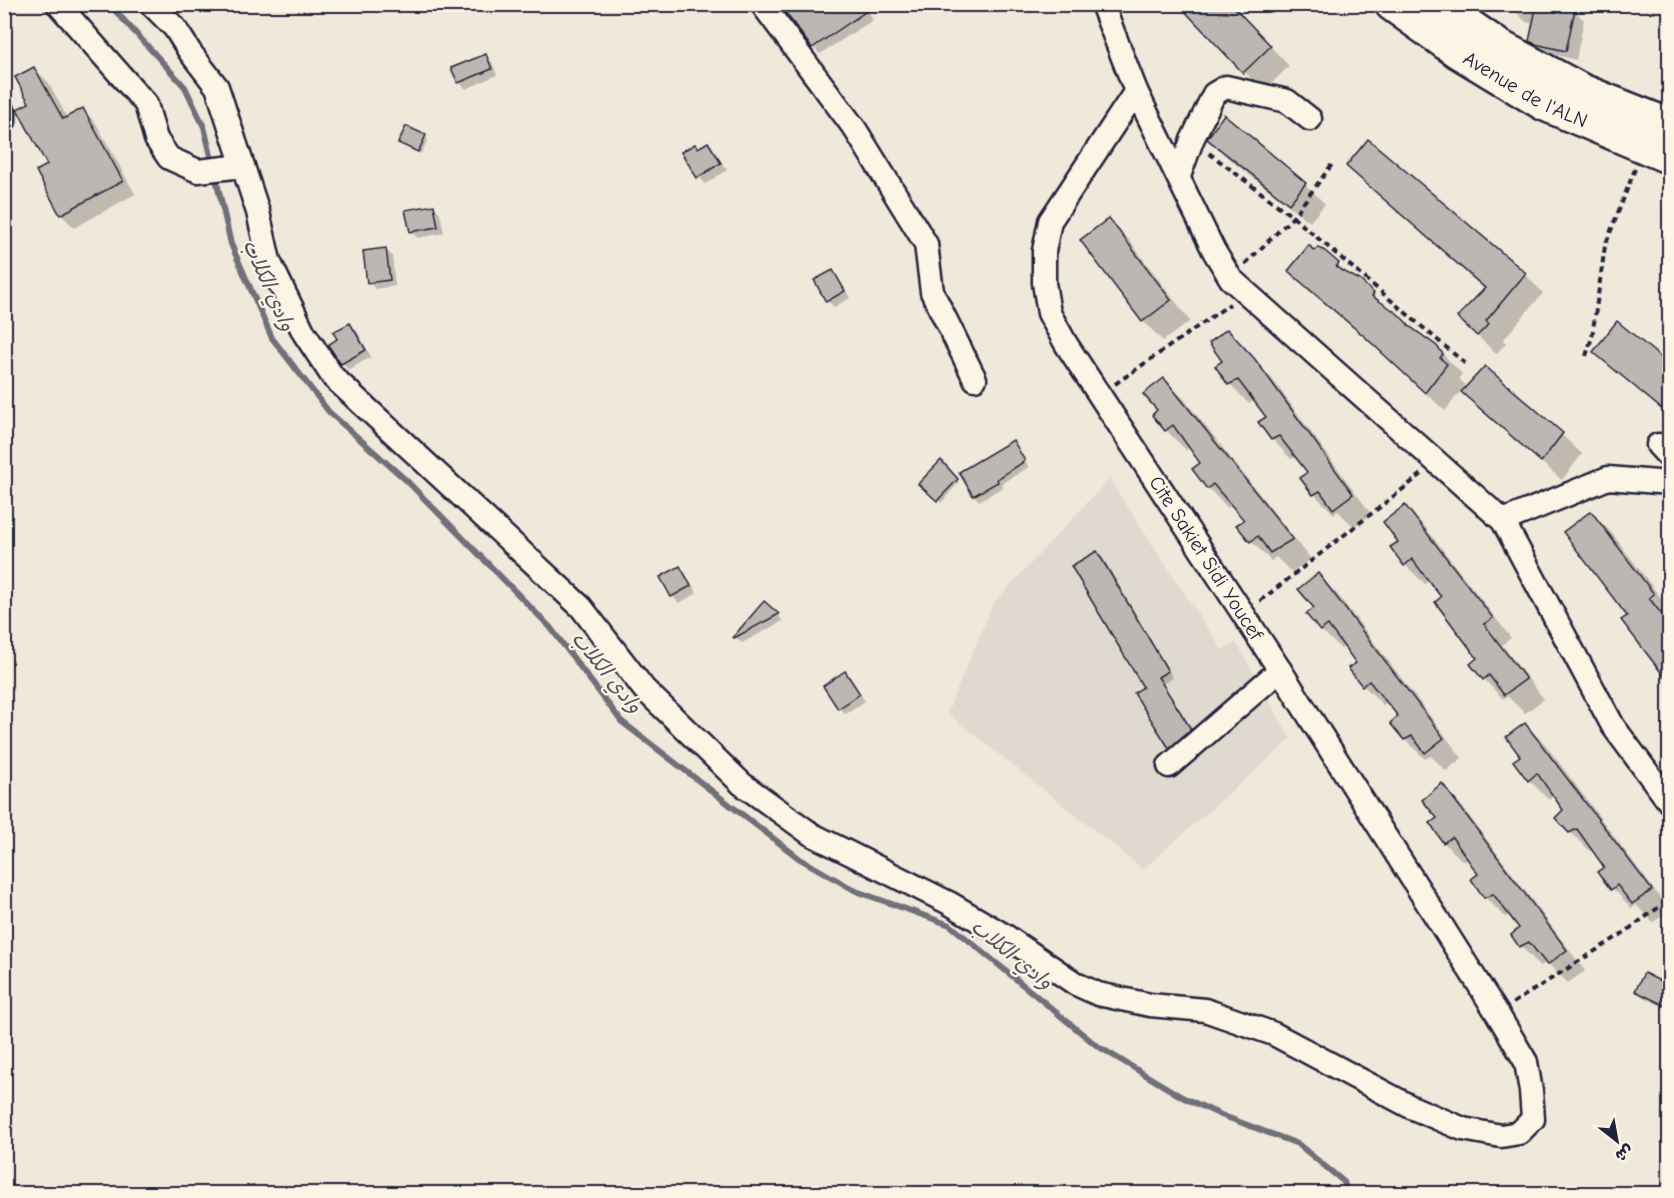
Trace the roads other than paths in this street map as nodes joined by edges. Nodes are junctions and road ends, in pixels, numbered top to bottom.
1 (58, 4) edge
2 (151, 4) edge
3 (762, 4) edge
4 (1102, 4) edge
5 (1392, 4) edge
6 (1437, 4) edge
7 (1136, 92) junction
8 (4, 113) edge
9 (1310, 119) dead end
10 (4, 121) edge
11 (1670, 126) edge
12 (1657, 152) edge
13 (243, 166) junction
14 (1179, 176) junction
15 (975, 379) dead end
16 (1670, 483) edge
17 (1503, 521) junction
18 (1280, 670) junction
19 (1169, 766) dead end
20 (1670, 802) edge

1 - 13 street
2 - 13 street
3 - 15 street
4 - 7 street
5 - 12 main road, Avenue de l'ALN
6 - 11 main road
7 - 14 street
7 - 18 street, Cite Sakiet Sidi Youcef
8 - 10 street
9 - 14 street
13 - 18 street, Cite Sakiet Sidi Youcef
14 - 17 street
16 - 17 street
17 - 20 street
18 - 19 street

